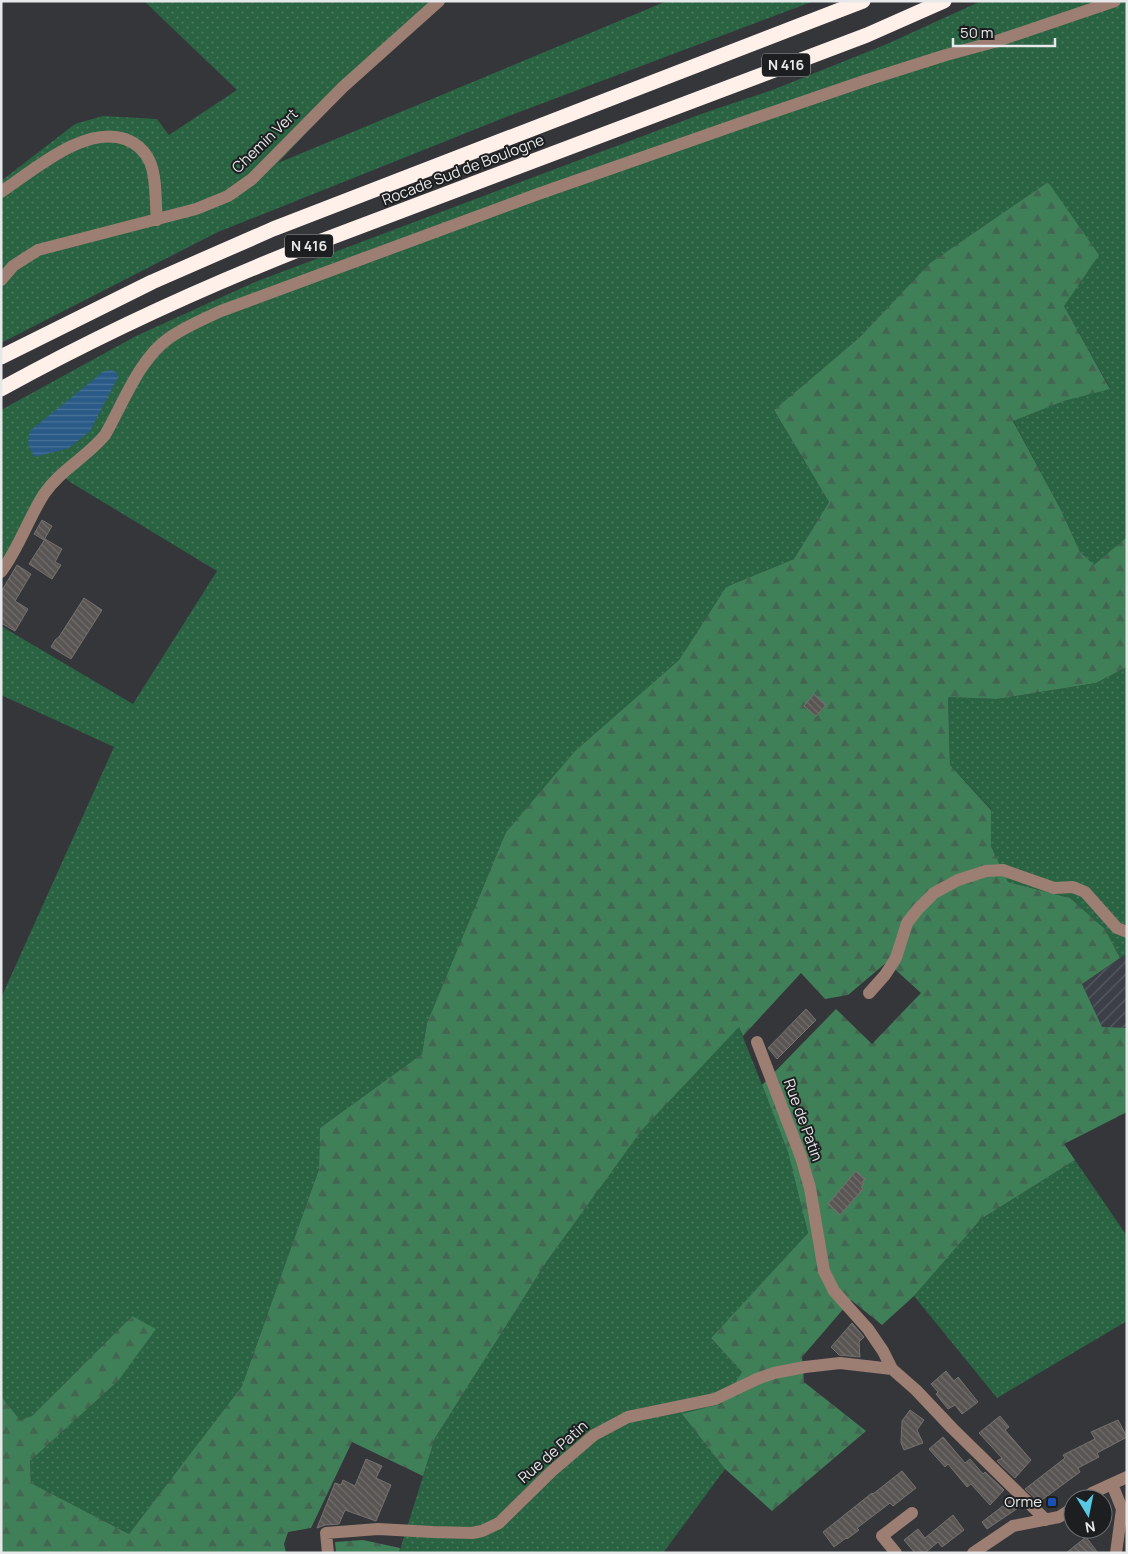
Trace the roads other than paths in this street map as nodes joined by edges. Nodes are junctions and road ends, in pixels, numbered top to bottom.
1 (439, 1) edge
2 (863, 1) edge
3 (944, 1) edge
4 (1115, 1) edge
5 (1, 192) edge
6 (156, 220) junction
7 (1, 280) edge
8 (1, 356) edge
9 (1, 389) edge
10 (1, 572) edge
11 (1127, 932) edge
12 (869, 993) dead end
13 (757, 1042) dead end
14 (892, 1369) junction
15 (1127, 1477) edge
16 (1112, 1484) junction
17 (1103, 1489) edge
18 (912, 1513) dead end
19 (1063, 1514) edge
20 (1046, 1520) junction
21 (328, 1553) edge
22 (896, 1553) edge
23 (973, 1553) edge
24 (1116, 1553) edge

1 - 6 street, Chemin Vert
2 - 8 highway, Rocade Sud de Boulogne / N 416
3 - 9 highway, Rocade Sud de Boulogne / N 416
4 - 10 street
5 - 6 street
6 - 7 street, Chemin Vert
11 - 12 street
13 - 14 street, Rue de Patin
14 - 20 street, Rue de Patin
14 - 21 street, Rue de Patin
15 - 16 street
16 - 17 street
16 - 24 street
18 - 22 street
19 - 20 street
20 - 23 street

